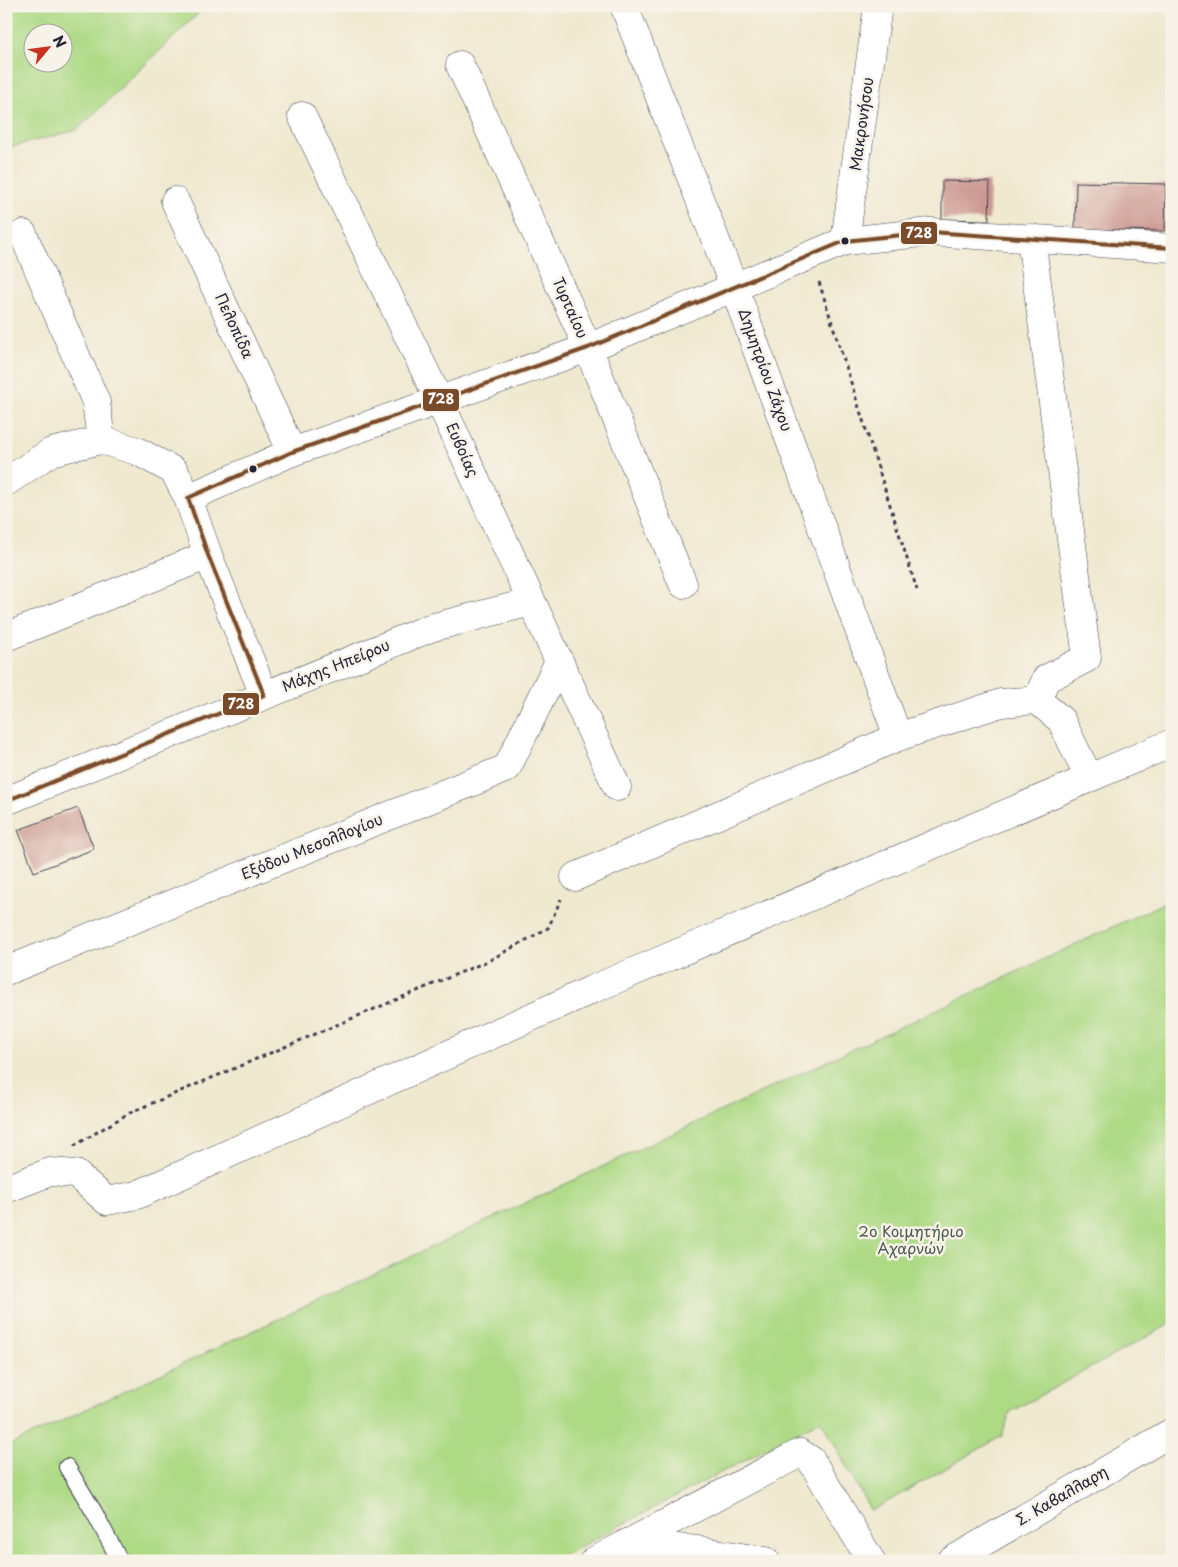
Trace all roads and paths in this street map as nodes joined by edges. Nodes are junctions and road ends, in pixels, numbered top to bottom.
1 (624, 6) edge
2 (878, 6) edge
3 (460, 64) dead end
4 (302, 116) dead end
5 (175, 201) dead end
6 (23, 234) dead end
7 (1031, 238) junction
8 (845, 241) junction
9 (1172, 248) edge
10 (1172, 255) edge
11 (810, 256) junction
12 (734, 287) junction
13 (588, 348) junction
14 (439, 400) junction
15 (101, 440) junction
16 (292, 452) junction
17 (6, 482) edge
18 (188, 498) junction
19 (208, 555) junction
20 (683, 584) dead end
21 (917, 590) dead end
22 (531, 602) junction
23 (6, 637) edge
24 (558, 661) junction
25 (264, 695) junction
26 (1037, 700) junction
27 (898, 736) junction
28 (1172, 743) edge
29 (1089, 778) junction
30 (617, 787) dead end
31 (6, 801) edge
32 (575, 877) joint
33 (6, 971) edge
34 (50, 1172) junction
35 (6, 1189) edge
36 (1172, 1432) edge
37 (67, 1467) dead end
38 (627, 1543) junction
39 (120, 1561) edge
40 (594, 1561) edge
41 (766, 1561) edge
42 (871, 1561) edge
43 (951, 1561) edge

1 - 12 street, Δημητρίου Ζάχου
2 - 8 street, Μακρονήσου
3 - 13 street, Τυρταίου
4 - 14 street, Ευβοίας
5 - 16 street, Πελοπίδα
6 - 15 street
7 - 8 street
7 - 9 street
7 - 26 street
8 - 11 street
9 - 10 street
11 - 12 street
11 - 21 path
12 - 13 street
12 - 27 street, Δημητρίου Ζάχου
13 - 14 street
13 - 20 street, Τυρταίου
14 - 16 street
14 - 22 street, Ευβοίας
15 - 17 street
15 - 18 street
16 - 18 street
18 - 19 street
19 - 23 street
19 - 25 street
22 - 24 street, Ευβοίας
22 - 25 street, Μάχης Ηπείρου
24 - 30 street, Ευβοίας
24 - 33 street, Εξόδου Μεσολλογίου
25 - 31 street, Μάχης Ηπείρου
26 - 27 street
26 - 29 street
27 - 32 street
28 - 29 street
29 - 34 street
32 - 34 path
34 - 35 street
36 - 43 street, Σ. Καβαλλαρη
37 - 39 lane
38 - 40 street
38 - 41 street
38 - 42 street

